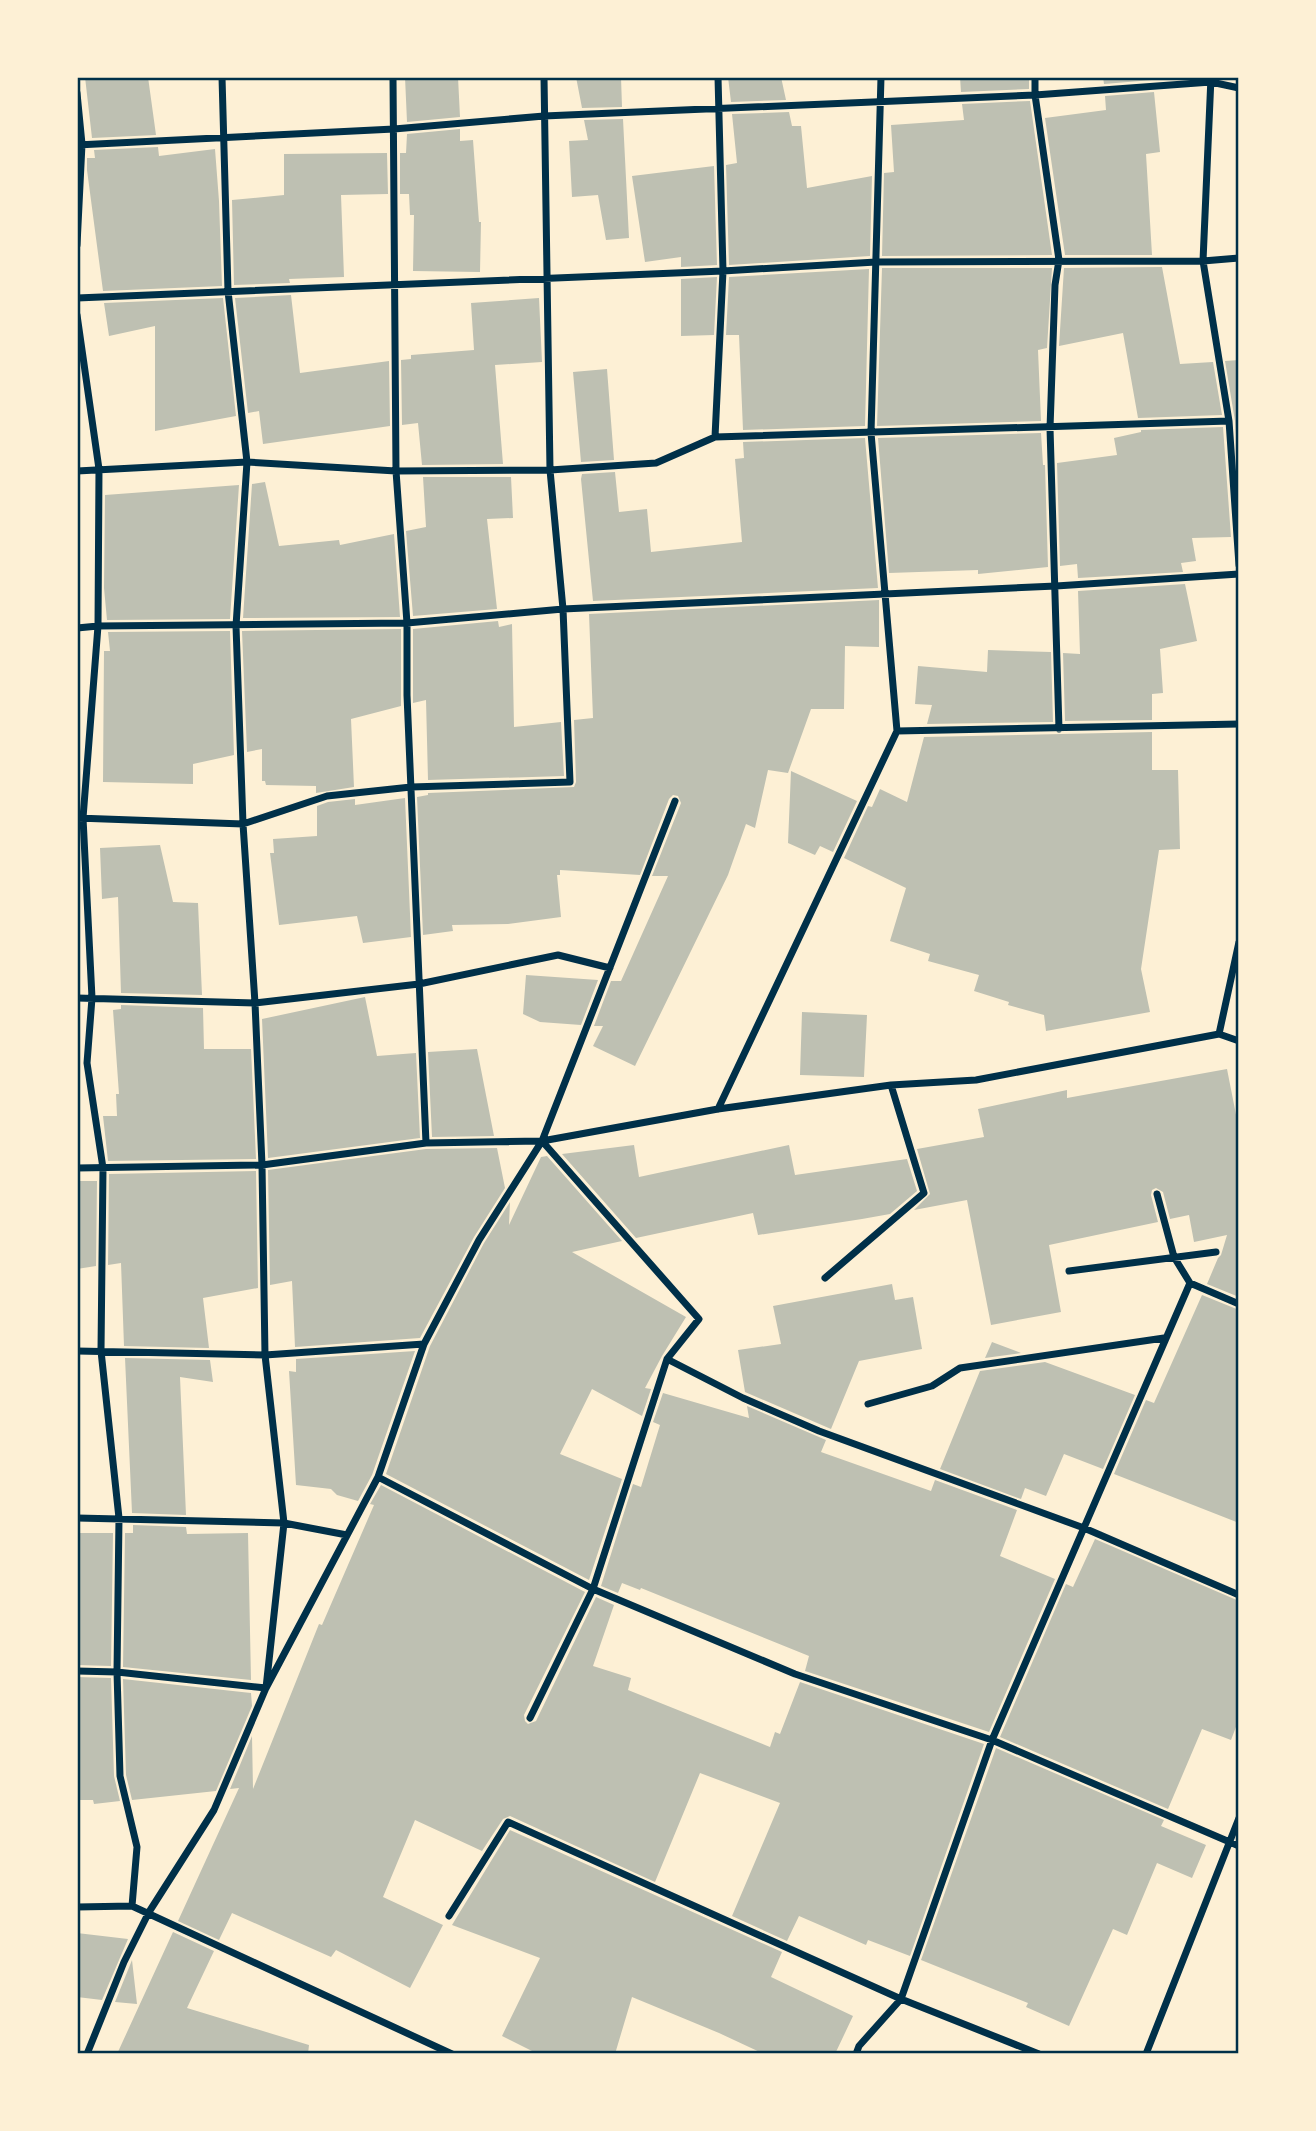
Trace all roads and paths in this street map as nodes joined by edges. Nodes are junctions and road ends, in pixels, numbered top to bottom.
1 (222, 77) edge
2 (393, 77) edge
3 (544, 77) edge
4 (718, 77) edge
5 (881, 77) edge
6 (1035, 77) edge
7 (1211, 80) edge
8 (1239, 88) edge
9 (77, 93) edge
10 (1035, 95) junction
11 (881, 102) junction
12 (720, 110) junction
13 (544, 116) junction
14 (394, 129) junction
15 (225, 138) junction
16 (79, 145) edge
17 (77, 245) edge
18 (1239, 258) edge
19 (1059, 260) junction
20 (1203, 261) junction
21 (876, 262) junction
22 (723, 271) junction
23 (546, 277) junction
24 (395, 284) junction
25 (228, 291) junction
26 (77, 298) edge
27 (77, 315) edge
28 (1229, 421) junction
29 (1050, 428) junction
30 (871, 433) junction
31 (715, 437) junction
32 (247, 462) junction
33 (99, 469) junction
34 (550, 470) junction
35 (77, 471) edge
36 (396, 471) junction
37 (1239, 565) edge
38 (1239, 574) edge
39 (1056, 586) junction
40 (884, 594) junction
41 (563, 609) junction
42 (407, 623) junction
43 (98, 625) junction
44 (236, 626) junction
45 (77, 628) edge
46 (1239, 724) edge
47 (1059, 729) junction
48 (897, 731) junction
49 (411, 787) junction
50 (675, 801) dead end
51 (80, 818) edge
52 (243, 824) junction
53 (1239, 942) edge
54 (610, 968) junction
55 (419, 984) junction
56 (77, 998) edge
57 (92, 998) junction
58 (255, 1003) junction
59 (1219, 1034) junction
60 (1239, 1041) edge
61 (891, 1085) junction
62 (718, 1109) junction
63 (542, 1141) junction
64 (426, 1143) junction
65 (262, 1165) junction
66 (77, 1168) edge
67 (103, 1168) junction
68 (1157, 1194) dead end
69 (1216, 1252) dead end
70 (1174, 1257) junction
71 (1069, 1271) dead end
72 (825, 1278) dead end
73 (1190, 1283) junction
74 (1239, 1304) edge
75 (1164, 1338) junction
76 (424, 1344) junction
77 (77, 1351) edge
78 (101, 1351) junction
79 (265, 1355) junction
80 (667, 1359) junction
81 (868, 1404) dead end
82 (379, 1477) junction
83 (77, 1518) edge
84 (119, 1518) junction
85 (284, 1523) junction
86 (1084, 1528) junction
87 (347, 1535) junction
88 (593, 1589) junction
89 (1239, 1595) edge
90 (77, 1671) edge
91 (117, 1672) junction
92 (266, 1688) junction
93 (530, 1718) dead end
94 (992, 1740) junction
95 (1239, 1818) edge
96 (1230, 1842) junction
97 (1239, 1846) edge
98 (132, 1906) junction
99 (77, 1907) edge
100 (149, 1912) junction
101 (449, 1916) dead end
102 (901, 1999) junction
103 (87, 2054) edge
104 (452, 2054) edge
105 (856, 2054) edge
106 (1039, 2054) edge
107 (1146, 2054) edge

1 - 15 street
2 - 14 street
3 - 13 street
4 - 12 street
5 - 11 street
6 - 10 street
7 - 8 street
7 - 10 street
7 - 20 street
9 - 16 street
10 - 11 street
10 - 19 street
11 - 12 street
11 - 21 street
12 - 13 street
12 - 22 street
13 - 14 street
13 - 23 street
14 - 15 street
14 - 24 street
15 - 16 street
15 - 25 street
16 - 17 street
18 - 20 street
19 - 20 street
19 - 21 street
19 - 29 street
20 - 28 street
21 - 22 street
21 - 30 street
22 - 23 street
22 - 31 street
23 - 24 street
23 - 34 street
24 - 25 street
24 - 36 street
25 - 26 street
25 - 32 street
27 - 33 street
28 - 29 street
28 - 37 street
29 - 30 street
29 - 39 street
30 - 31 street
30 - 40 street
31 - 34 street
32 - 33 street
32 - 36 street
32 - 44 street
33 - 35 street
33 - 43 street
34 - 36 street
34 - 41 street
36 - 42 street
38 - 39 street
39 - 40 street
39 - 47 street
40 - 41 street
40 - 48 street
41 - 42 street
41 - 49 street
42 - 44 street
42 - 49 street
43 - 44 street
43 - 45 street
43 - 51 street
44 - 52 street
46 - 47 street
47 - 48 street
48 - 62 street
49 - 52 street
49 - 55 street
50 - 54 street
51 - 52 street
51 - 57 street
52 - 58 street
53 - 59 street
54 - 55 street
54 - 63 street
55 - 58 street
55 - 64 street
56 - 57 street
57 - 58 street
57 - 67 street
58 - 65 street
59 - 60 street
59 - 61 street
61 - 62 street
61 - 72 street
62 - 63 street
63 - 64 street
63 - 76 street
63 - 80 street
64 - 65 street
65 - 67 street
65 - 79 street
66 - 67 street
67 - 78 street
68 - 70 street
69 - 70 street
70 - 71 street
70 - 73 street
73 - 74 street
73 - 75 street
75 - 81 street
75 - 86 street
76 - 79 street
76 - 82 street
77 - 78 street
78 - 79 street
78 - 84 street
79 - 85 street
80 - 86 street
80 - 88 street
82 - 87 street
82 - 88 street
83 - 84 street
84 - 85 street
84 - 91 street
85 - 87 street
85 - 92 street
86 - 89 street
86 - 94 street
87 - 92 street
88 - 93 street
88 - 94 street
90 - 91 street
91 - 92 street
91 - 98 street
92 - 100 street
94 - 96 street
94 - 102 street
95 - 96 street
96 - 97 street
96 - 107 street
98 - 99 street
98 - 100 street
100 - 103 street
100 - 104 street
101 - 102 street
102 - 105 street
102 - 106 street

